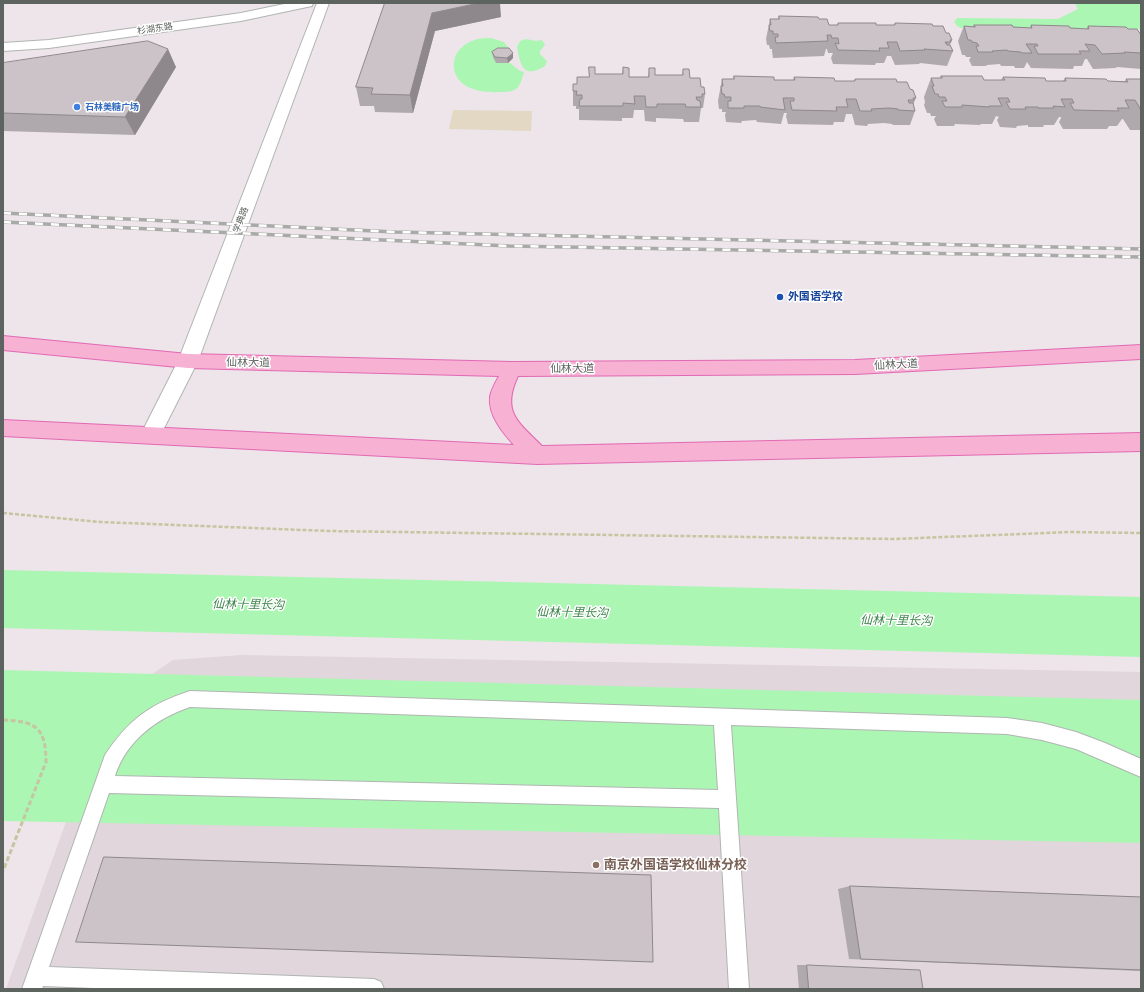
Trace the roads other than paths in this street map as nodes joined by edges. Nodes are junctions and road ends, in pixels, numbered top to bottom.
1 (307, 3) edge
2 (323, 3) edge
3 (3, 48) edge
4 (3, 343) edge
5 (1141, 352) edge
6 (188, 362) junction
7 (512, 369) junction
8 (3, 428) edge
9 (151, 434) junction
10 (1141, 442) edge
11 (537, 455) junction
12 (722, 717) junction
13 (1141, 768) edge
14 (103, 784) junction
15 (727, 799) junction
16 (35, 983) edge
17 (250, 987) edge
18 (374, 989) edge
19 (739, 989) edge

1 - 3 street, 杉湖东路
2 - 6 street, 学典路
4 - 6 main road, 仙林大道
5 - 7 main road, 仙林大道
6 - 7 main road, 仙林大道
6 - 9 street, 学典路
7 - 11 main road
8 - 9 main road
9 - 11 main road
10 - 11 main road
12 - 13 lane
12 - 14 lane
12 - 15 lane
14 - 15 lane
14 - 16 lane
15 - 19 lane
16 - 17 lane
17 - 18 lane

